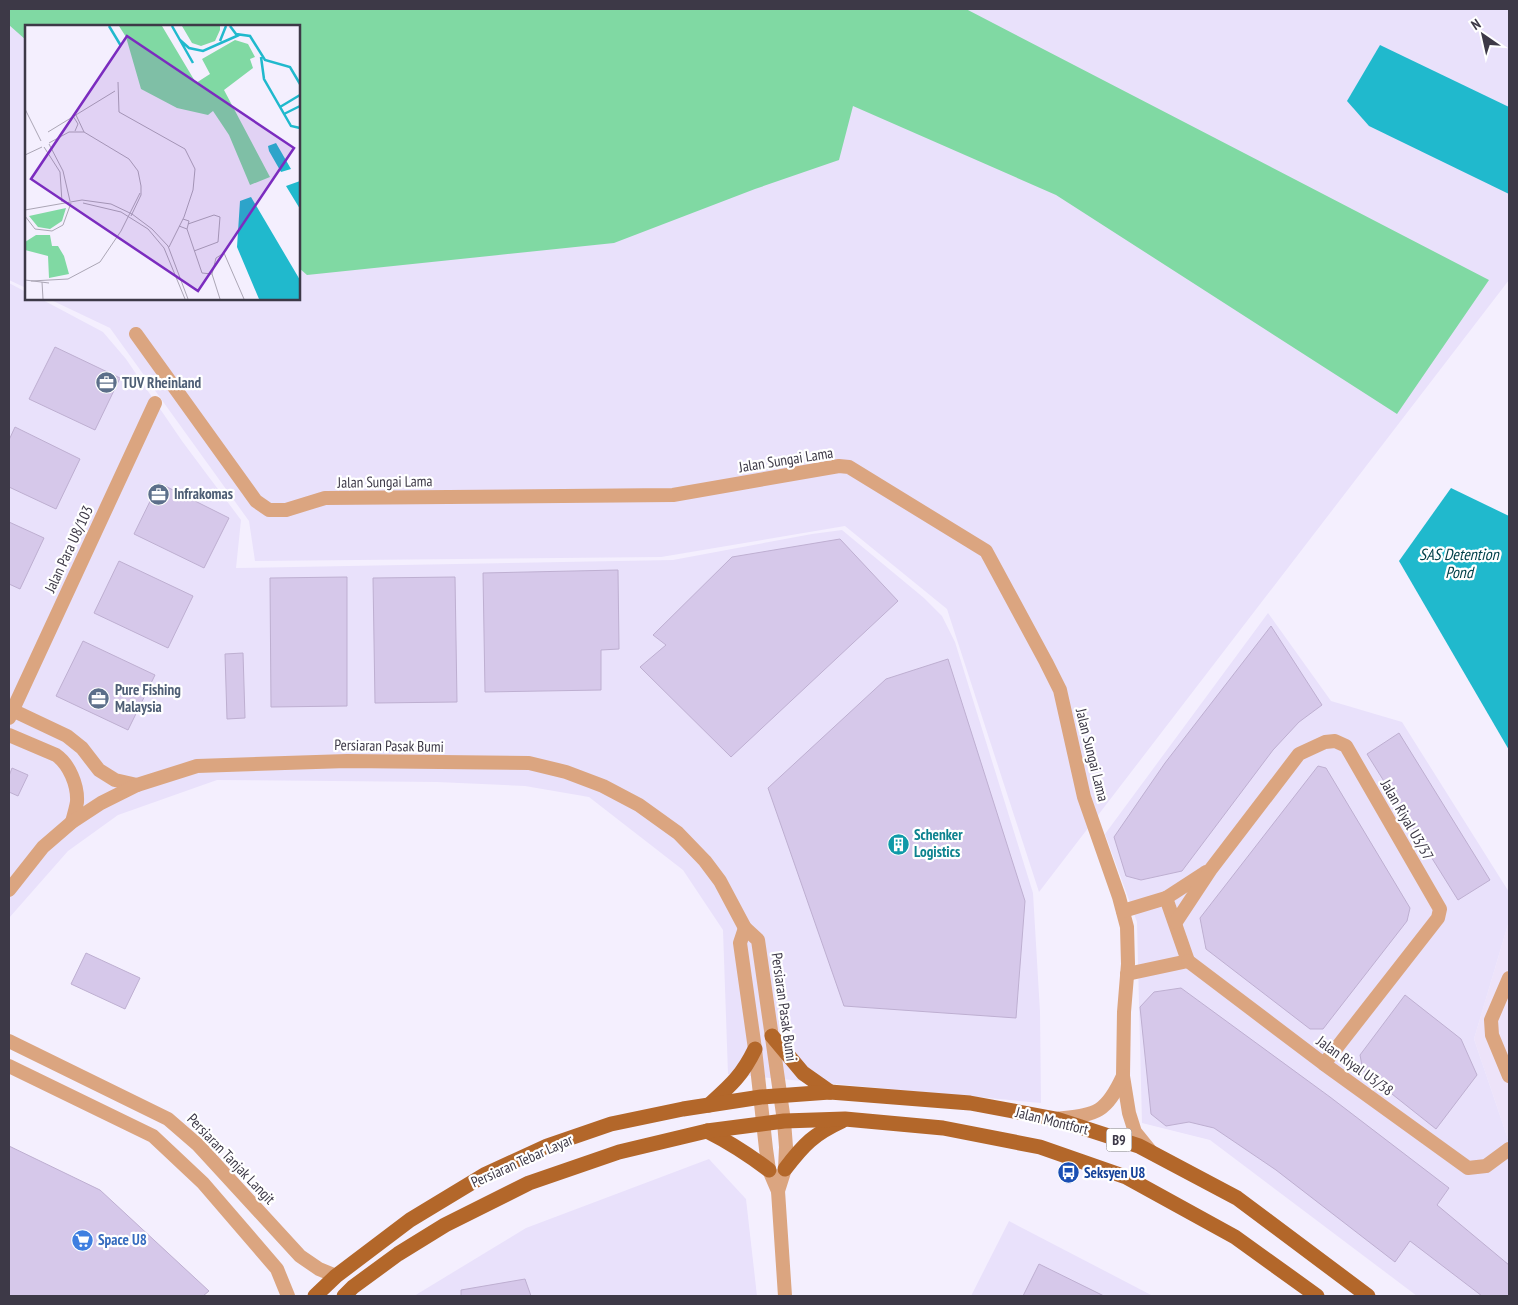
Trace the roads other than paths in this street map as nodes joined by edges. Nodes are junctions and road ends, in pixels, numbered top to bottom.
1 (136, 334) dead end
2 (155, 403) dead end
3 (11, 714) edge
4 (9, 736) edge
5 (137, 784) junction
6 (72, 822) junction
7 (1211, 869) junction
8 (9, 890) edge
9 (1166, 898) junction
10 (1123, 911) junction
11 (1176, 922) junction
12 (745, 928) junction
13 (1188, 961) junction
14 (1127, 974) junction
15 (1509, 978) edge
16 (772, 1036) junction
17 (9, 1041) edge
18 (755, 1049) junction
19 (1324, 1064) junction
20 (9, 1066) edge
21 (1123, 1076) junction
22 (1509, 1076) edge
23 (830, 1092) junction
24 (780, 1095) junction
25 (761, 1097) junction
26 (709, 1105) junction
27 (845, 1119) junction
28 (1056, 1119) junction
29 (784, 1121) junction
30 (764, 1123) junction
31 (707, 1131) junction
32 (1509, 1149) edge
33 (1153, 1154) junction
34 (785, 1169) junction
35 (770, 1170) junction
36 (778, 1191) junction
37 (336, 1276) junction
38 (351, 1293) edge
39 (288, 1296) edge
40 (316, 1296) edge
41 (785, 1296) edge
42 (1317, 1296) edge
43 (1368, 1296) edge

1 - 10 street, Jalan Sungai Lama
2 - 3 street, Jalan Para U8/103
3 - 5 street, Jalan Para U8/103
4 - 6 street
5 - 6 street, Persiaran Pasak Bumi
5 - 12 street, Persiaran Pasak Bumi
6 - 8 street, Persiaran Pasak Bumi
7 - 9 street
7 - 11 street, Jalan Riyal U3/37
7 - 19 street, Jalan Riyal U3/37
9 - 10 street
9 - 11 street
10 - 14 street, Jalan Sungai Lama
11 - 13 street
12 - 16 street, Persiaran Pasak Bumi
12 - 18 street
13 - 14 street
13 - 19 street, Jalan Riyal U3/38
14 - 21 street, Jalan Sungai Lama
15 - 22 street
16 - 23 main road
16 - 24 street, Persiaran Pasak Bumi
17 - 37 street, Persiaran Tanjak Langit
18 - 25 street
18 - 26 main road
19 - 32 street, Jalan Riyal U3/38
20 - 39 street
21 - 28 street
21 - 33 street, Jalan Sungai Lama
23 - 24 main road, Jalan Montfort / B9
23 - 28 main road, Jalan Montfort / B9
24 - 25 main road, Jalan Montfort
24 - 29 street, Persiaran Pasak Bumi
25 - 26 main road, Persiaran Tebar Layar
25 - 30 street
26 - 37 main road, Persiaran Tebar Layar
27 - 29 main road, Jalan Montfort / B9
27 - 34 main road
27 - 42 main road, Jalan Montfort / B9
28 - 33 main road, Jalan Montfort / B9
29 - 30 main road, Jalan Montfort
29 - 34 street, Persiaran Pasak Bumi
30 - 31 main road, Persiaran Tebar Layar
30 - 35 street
31 - 35 main road
31 - 38 main road, Persiaran Tebar Layar
33 - 43 main road, Jalan Montfort / B9
34 - 36 street, Persiaran Pasak Bumi
35 - 36 street
36 - 41 street
37 - 40 main road, Persiaran Tebar Layar

